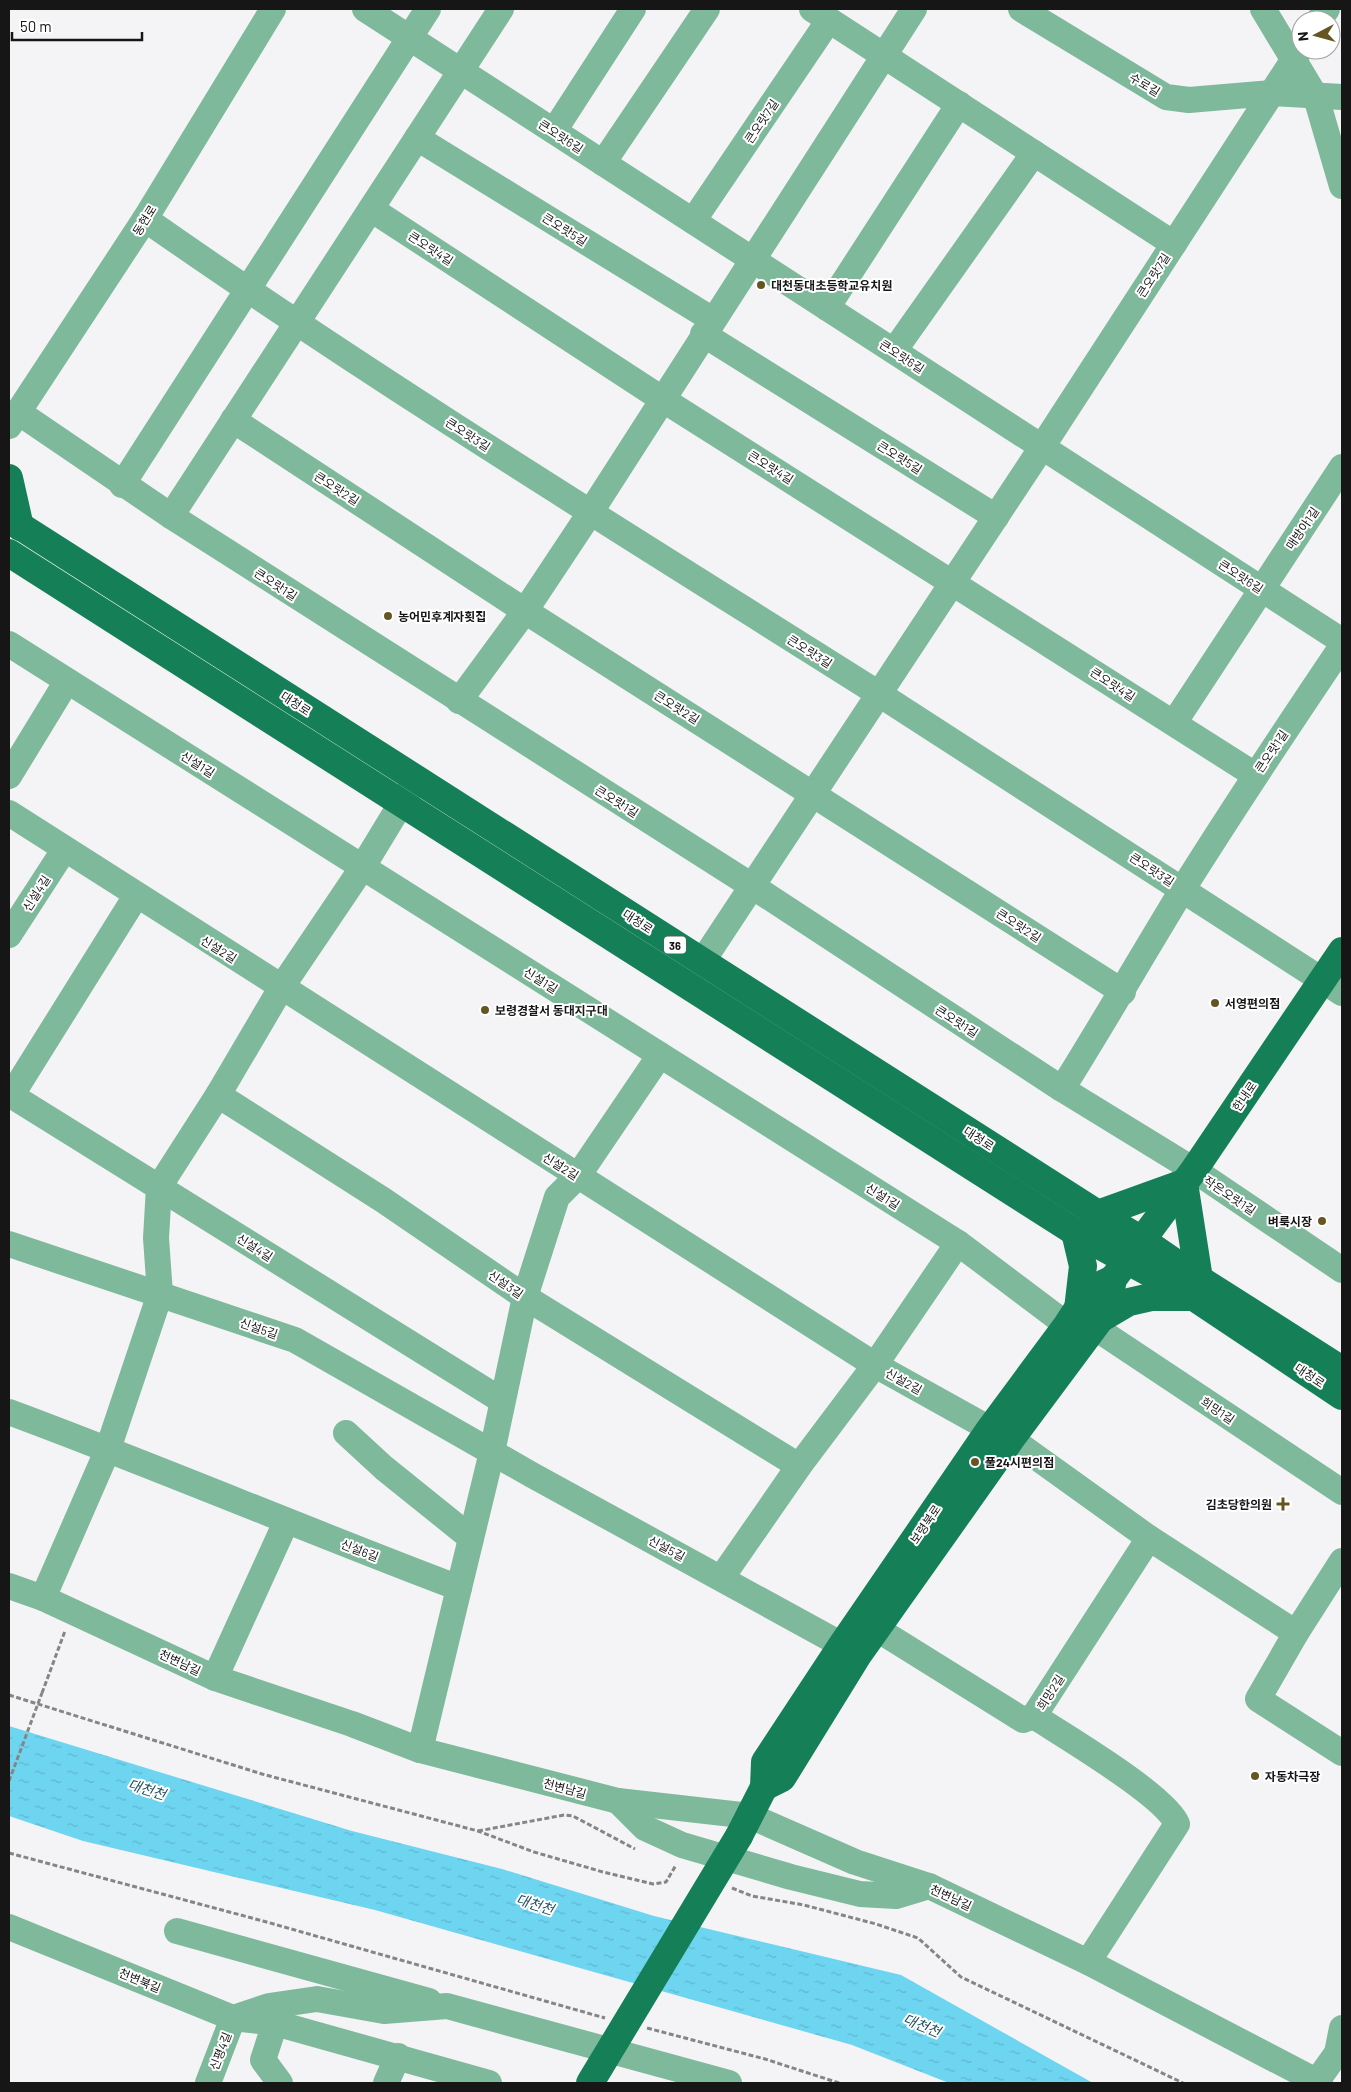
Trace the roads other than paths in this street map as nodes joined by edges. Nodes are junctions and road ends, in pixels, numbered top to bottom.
1 (273, 9) edge
2 (365, 9) edge
3 (428, 9) edge
4 (501, 9) edge
5 (633, 9) edge
6 (707, 9) edge
7 (914, 9) edge
8 (1020, 9) edge
9 (1263, 9) edge
10 (820, 15) edge
11 (410, 38) junction
12 (1291, 46) edge
13 (884, 56) junction
14 (1293, 60) edge
15 (1300, 60) edge
16 (461, 71) junction
17 (1272, 93) junction
18 (1316, 97) junction
19 (1342, 98) edge
20 (959, 104) junction
21 (554, 131) junction
22 (417, 138) junction
23 (1034, 153) junction
24 (603, 163) junction
25 (1342, 186) edge
26 (370, 209) junction
27 (145, 219) junction
28 (693, 221) junction
29 (1174, 244) junction
30 (752, 259) junction
31 (248, 290) junction
32 (827, 308) junction
33 (297, 322) junction
34 (708, 328) junction
35 (894, 351) junction
36 (662, 399) junction
37 (13, 419) edge
38 (233, 420) junction
39 (1042, 447) junction
40 (1342, 467) edge
41 (9, 478) edge
42 (122, 485) junction
43 (590, 513) junction
44 (170, 516) junction
45 (996, 516) junction
46 (14, 523) edge
47 (9, 553) edge
48 (953, 582) junction
49 (1261, 588) junction
50 (525, 611) junction
51 (1342, 641) edge
52 (9, 644) edge
53 (1342, 646) edge
54 (67, 681) junction
55 (878, 694) junction
56 (460, 702) junction
57 (1174, 723) junction
58 (1255, 775) junction
59 (9, 776) edge
60 (416, 779) junction
61 (813, 793) junction
62 (402, 803) junction
63 (9, 813) edge
64 (64, 850) junction
65 (362, 868) junction
66 (752, 886) junction
67 (1183, 889) junction
68 (136, 896) junction
69 (9, 936) edge
70 (1342, 951) edge
71 (702, 962) junction
72 (1333, 987) edge
73 (281, 988) junction
74 (1123, 992) junction
75 (660, 1055) junction
76 (1062, 1089) junction
77 (10, 1095) edge
78 (218, 1095) junction
79 (578, 1176) junction
80 (1189, 1177) junction
81 (159, 1187) junction
82 (1098, 1214) junction
83 (1075, 1232) junction
84 (958, 1243) junction
85 (9, 1244) edge
86 (1128, 1259) junction
87 (1342, 1270) edge
88 (1196, 1288) junction
89 (160, 1294) junction
90 (525, 1297) junction
91 (1085, 1320) junction
92 (875, 1366) junction
93 (1342, 1370) edge
94 (1342, 1396) edge
95 (501, 1400) junction
96 (9, 1412) edge
97 (346, 1433) dead end
98 (1001, 1434) junction
99 (108, 1449) junction
100 (492, 1452) junction
101 (798, 1466) junction
102 (1342, 1492) edge
103 (286, 1522) junction
104 (471, 1538) junction
105 (1149, 1538) junction
106 (1342, 1561) edge
107 (722, 1578) junction
108 (9, 1586) edge
109 (459, 1588) junction
110 (43, 1598) junction
111 (877, 1629) junction
112 (1296, 1633) junction
113 (842, 1645) junction
114 (216, 1678) junction
115 (1034, 1716) junction
116 (420, 1750) junction
117 (1342, 1753) edge
118 (764, 1787) junction
119 (618, 1802) junction
120 (745, 1826) junction
121 (929, 1886) junction
122 (9, 1927) edge
123 (177, 1931) dead end
124 (1088, 1962) junction
125 (447, 2006) junction
126 (233, 2018) junction
127 (275, 2023) junction
128 (1342, 2028) edge
129 (398, 2056) junction
130 (1319, 2082) edge
131 (208, 2083) edge
132 (280, 2083) edge
133 (386, 2083) edge
134 (489, 2083) edge
135 (590, 2083) edge
136 (729, 2083) edge

1 - 27 street, 동현로
2 - 11 street, 큰오랏6길
3 - 11 street
4 - 16 street
5 - 21 street
6 - 24 street
7 - 13 street
8 - 17 street, 수로길
9 - 12 street
10 - 13 street, 큰오랏7길
10 - 28 street, 큰오랏7길
11 - 16 street, 큰오랏6길
11 - 31 street
13 - 20 street, 큰오랏7길
13 - 30 street
14 - 17 street
15 - 18 street
16 - 21 street, 큰오랏6길
16 - 22 street
17 - 18 street, 수로길
17 - 29 street
18 - 19 street, 수로길
18 - 25 street
20 - 23 street, 큰오랏7길
20 - 32 street
21 - 24 street, 큰오랏6길
22 - 26 street
22 - 34 street, 큰오랏5길
23 - 29 street, 큰오랏7길
23 - 35 street
24 - 28 street, 큰오랏6길
26 - 33 street
26 - 36 street, 큰오랏4길
27 - 31 street, 큰오랏3길
27 - 37 street, 동현로
28 - 30 street, 큰오랏6길
29 - 39 street, 큰오랏7길
30 - 32 street, 큰오랏6길
30 - 34 street
31 - 33 street, 큰오랏3길
31 - 42 street
32 - 35 street, 큰오랏6길
33 - 38 street
33 - 43 street, 큰오랏3길
34 - 36 street
34 - 45 street, 큰오랏5길
35 - 39 street, 큰오랏6길
36 - 43 street
36 - 48 street, 큰오랏4길
37 - 42 street, 큰오랏1길
38 - 44 street
38 - 50 street, 큰오랏2길
39 - 45 street, 큰오랏7길
39 - 49 street, 큰오랏6길
40 - 49 street, 매방아1길
41 - 46 main road
42 - 44 street, 큰오랏1길
43 - 50 street
43 - 55 street, 큰오랏3길
44 - 56 street, 큰오랏1길
45 - 48 street, 큰오랏7길
46 - 60 main road, 대청로 / 36
47 - 62 main road, 대청로 / 36
48 - 55 street, 큰오랏7길
48 - 57 street, 큰오랏4길
49 - 51 street, 큰오랏6길
49 - 57 street
50 - 56 street
50 - 61 street, 큰오랏2길
52 - 54 street, 신설1길
53 - 58 street, 큰오랏1길
54 - 59 street
54 - 65 street, 신설1길
55 - 61 street, 큰오랏7길
55 - 67 street, 큰오랏3길
56 - 66 street, 큰오랏1길
57 - 58 street, 큰오랏4길
58 - 67 street, 큰오랏1길
60 - 62 street
60 - 71 main road, 대청로 / 36
61 - 66 street, 큰오랏7길
61 - 74 street, 큰오랏2길
62 - 65 street
62 - 83 main road, 대청로 / 36
63 - 64 street, 신설2길
64 - 68 street, 신설2길
64 - 69 street, 신설4길
65 - 73 street
65 - 75 street, 신설1길
66 - 71 street, 큰오랏7길
66 - 76 street, 큰오랏1길
67 - 72 street, 큰오랏3길
67 - 74 street, 큰오랏1길
68 - 73 street, 신설2길
68 - 77 street
70 - 72 main road, 한내로
71 - 82 main road, 대청로 / 36
72 - 80 main road, 한내로
73 - 78 street
73 - 79 street, 신설2길
74 - 76 street, 큰오랏1길
75 - 79 street
75 - 84 street, 신설1길
76 - 80 street, 큰오랏1길
77 - 81 street, 신설4길
78 - 81 street
78 - 90 street, 신설3길
79 - 90 street
79 - 92 street, 신설2길
80 - 82 main road
80 - 86 main road, 한내로
80 - 87 street, 작은오랏1길
80 - 88 main road
81 - 89 street
81 - 95 street, 신설4길
82 - 86 main road, 대청로 / 36
83 - 86 main road, 대청로 / 36
83 - 91 main road
84 - 91 street, 신설1길
84 - 92 street
85 - 89 street, 신설5길
86 - 88 main road, 대청로 / 36
86 - 91 main road, 보령북로
88 - 91 main road
88 - 93 main road, 대청로 / 36
88 - 94 main road, 대청로 / 36
89 - 99 street
89 - 100 street, 신설5길
90 - 95 street
90 - 101 street, 신설3길
91 - 98 main road, 보령북로
91 - 102 street, 희망1길
92 - 98 street, 신설2길
92 - 101 street
95 - 100 street
96 - 99 street, 신설6길
97 - 104 street
98 - 105 street
98 - 111 main road, 보령북로
98 - 113 main road, 보령북로
99 - 103 street, 신설6길
99 - 110 street
100 - 104 street
100 - 107 street, 신설5길
101 - 107 street
103 - 109 street, 신설6길
103 - 114 street
104 - 109 street
105 - 112 street
105 - 115 street, 희망2길
106 - 112 street
107 - 113 street, 신설5길
108 - 110 street, 천변남길
109 - 116 street
110 - 114 street, 천변남길
111 - 115 street, 희망2길
111 - 118 main road, 보령북로
112 - 117 street
113 - 118 main road, 보령북로
114 - 116 street, 천변남길
115 - 124 street
116 - 119 street, 천변남길
118 - 120 main road, 보령북로
119 - 120 street, 천변남길
119 - 121 street
120 - 121 street, 천변남길
120 - 135 main road, 보령북로, bridge
121 - 124 street, 천변남길
122 - 126 street, 천변북길
123 - 125 street
124 - 130 street, 천변남길
125 - 126 street
125 - 136 street
126 - 127 street, 천변북길
126 - 131 street, 신평4길
127 - 129 street, 천변북길
127 - 132 street
128 - 130 street
129 - 133 street
129 - 134 street, 천변북길

